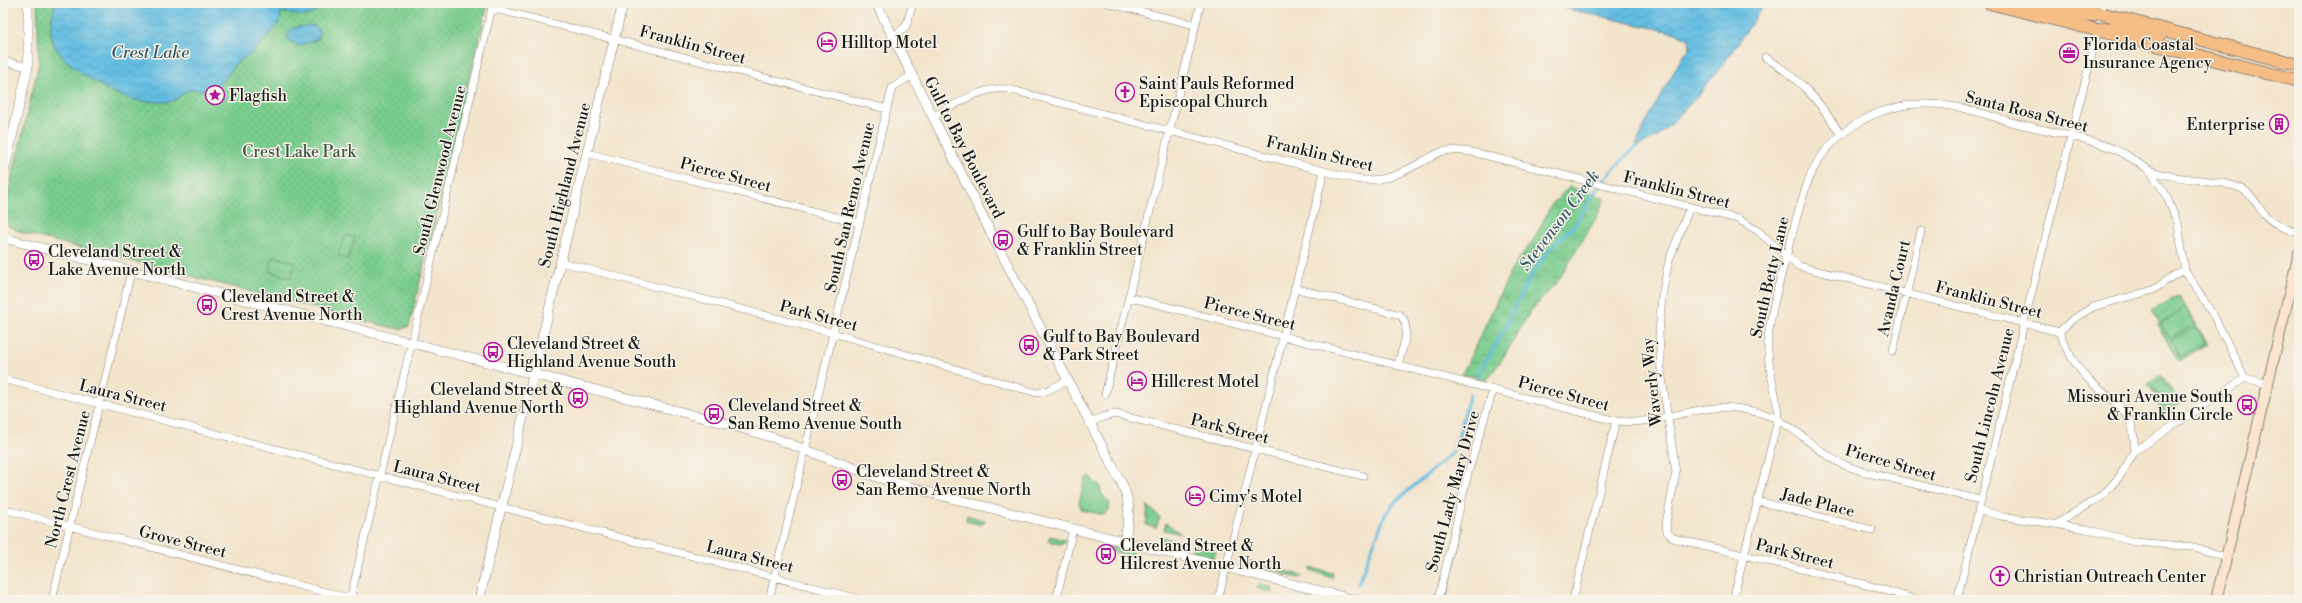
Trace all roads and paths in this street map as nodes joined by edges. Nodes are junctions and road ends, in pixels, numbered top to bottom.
1 (28, 3) edge
2 (623, 3) edge
3 (876, 3) edge
4 (913, 3) edge
5 (1108, 3) edge
6 (1200, 3) edge
7 (1990, 3) edge
8 (2024, 3) edge
9 (2062, 3) edge
10 (493, 5) edge
11 (2102, 8) edge
12 (1195, 26) junction
13 (2098, 30) junction
14 (2193, 36) junction
15 (893, 37) junction
16 (615, 38) junction
17 (1765, 57) dead end
18 (3, 60) edge
19 (2295, 62) edge
20 (28, 67) junction
21 (912, 75) junction
22 (2299, 81) edge
23 (887, 109) junction
24 (933, 117) junction
25 (1168, 131) junction
26 (1841, 135) junction
27 (2070, 137) junction
28 (587, 153) junction
29 (2150, 170) junction
30 (1324, 171) junction
31 (3, 176) edge
32 (1690, 206) junction
33 (859, 223) junction
34 (1921, 231) dead end
35 (2299, 233) edge
36 (3, 238) edge
37 (2299, 253) edge
38 (1786, 258) junction
39 (561, 262) junction
40 (2185, 270) junction
41 (131, 272) junction
42 (1294, 288) junction
43 (2295, 289) edge
44 (1906, 293) junction
45 (1129, 297) junction
46 (2024, 323) junction
47 (2059, 332) junction
48 (833, 333) junction
49 (1282, 336) junction
50 (411, 344) junction
51 (1893, 351) dead end
52 (1398, 365) junction
53 (533, 375) junction
54 (2245, 378) junction
55 (3, 379) edge
56 (1067, 381) junction
57 (2268, 384) junction
58 (1493, 390) junction
59 (1105, 394) dead end
60 (99, 404) junction
61 (1668, 418) junction
62 (1778, 419) junction
63 (1616, 422) junction
64 (1090, 423) junction
65 (1255, 449) junction
66 (805, 450) junction
67 (2135, 451) junction
68 (381, 476) junction
69 (1363, 476) dead end
70 (1980, 500) junction
71 (1757, 501) junction
72 (501, 507) junction
73 (3, 509) edge
74 (1978, 510) junction
75 (2058, 523) junction
76 (70, 526) junction
77 (1073, 529) junction
78 (1872, 530) dead end
79 (1667, 532) joint
80 (1124, 542) junction
81 (1744, 555) junction
82 (2226, 557) junction
83 (1226, 568) junction
84 (774, 576) junction
85 (52, 600) edge
86 (352, 600) edge
87 (479, 600) edge
88 (769, 600) edge
89 (863, 600) edge
90 (1056, 600) edge
91 (1218, 600) edge
92 (1356, 600) edge
93 (1438, 600) edge
94 (1573, 600) edge
95 (1733, 600) edge
96 (1917, 600) edge
97 (1957, 600) edge
98 (2216, 600) edge

1 - 20 street
2 - 16 street, South Highland Avenue
3 - 15 street, Gulf to Bay Boulevard
4 - 15 street
5 - 12 street
6 - 12 street
7 - 13 main road
8 - 11 main road
9 - 11 main road
10 - 16 street, Franklin Street
10 - 50 street, South Glenwood Avenue
11 - 14 main road
12 - 25 street
13 - 14 main road
13 - 22 main road
13 - 27 street, South Lincoln Avenue
14 - 19 main road
15 - 21 street, Gulf to Bay Boulevard
16 - 23 street, Franklin Street
16 - 28 street, South Highland Avenue
17 - 26 street
18 - 20 street
20 - 31 street
21 - 23 street, South San Remo Avenue
21 - 24 street, Gulf to Bay Boulevard
23 - 33 street, South San Remo Avenue
24 - 25 street, Franklin Street
24 - 56 street, Gulf to Bay Boulevard
25 - 30 street, Franklin Street
25 - 45 street
26 - 27 street, Santa Rosa Street
26 - 38 street, South Betty Lane
27 - 29 street, Santa Rosa Street
27 - 46 street, South Lincoln Avenue
28 - 33 street, Pierce Street
28 - 39 street, South Highland Avenue
29 - 35 street, Santa Rosa Street
29 - 40 street
30 - 32 street, Franklin Street
30 - 42 street
32 - 38 street, Franklin Street
32 - 61 street, Waverly Way
33 - 48 street, South San Remo Avenue
34 - 44 street, Avanda Court
36 - 41 street
37 - 43 main road
38 - 44 street, Franklin Street
38 - 62 street, South Betty Lane
39 - 48 street, Park Street
39 - 53 street, South Highland Avenue
40 - 47 street
40 - 54 street
41 - 50 street
41 - 60 street, North Crest Avenue
42 - 49 street
42 - 52 street
43 - 57 main road
44 - 46 street, Franklin Street
44 - 51 street, Avanda Court
45 - 49 street, Pierce Street
45 - 59 street
46 - 47 street, Franklin Street
46 - 70 street, South Lincoln Avenue
47 - 67 street
48 - 56 street, Park Street
48 - 66 street, South San Remo Avenue
49 - 52 street, Pierce Street
49 - 65 street
50 - 53 street
50 - 68 street, South Glenwood Avenue
52 - 58 street, Pierce Street
53 - 66 street
53 - 72 street, South Highland Avenue
54 - 57 street
54 - 67 street
55 - 60 street, Laura Street
56 - 64 street, Gulf to Bay Boulevard
57 - 82 main road
58 - 63 street, Pierce Street
58 - 93 street, South Lady Mary Drive
60 - 68 street, Laura Street
60 - 76 street, North Crest Avenue
61 - 62 street, Pierce Street
61 - 63 street, Pierce Street
61 - 79 street, Waverly Way
62 - 70 street, Pierce Street
62 - 71 street, South Betty Lane
63 - 94 street
64 - 65 street, Park Street
64 - 80 street, Gulf to Bay Boulevard
65 - 69 street, Park Street
65 - 83 street
66 - 77 street
66 - 84 street, South San Remo Avenue
67 - 75 street
68 - 72 street, Laura Street
68 - 86 street, South Glenwood Avenue
70 - 74 street, South Lincoln Avenue
71 - 78 street, Jade Place
71 - 81 street, South Betty Lane
72 - 84 street, Laura Street
72 - 87 street, South Highland Avenue
73 - 76 street, Grove Street
74 - 75 street
74 - 97 street, South Lincoln Avenue
75 - 82 street
76 - 85 street, North Crest Avenue
76 - 86 street, Grove Street
77 - 80 street
77 - 90 street
79 - 81 street, Park Street
80 - 83 street
81 - 95 street, South Betty Lane
81 - 96 street, Park Street
82 - 98 main road
83 - 91 street
83 - 92 street
84 - 88 street, South San Remo Avenue
84 - 89 street, Laura Street

